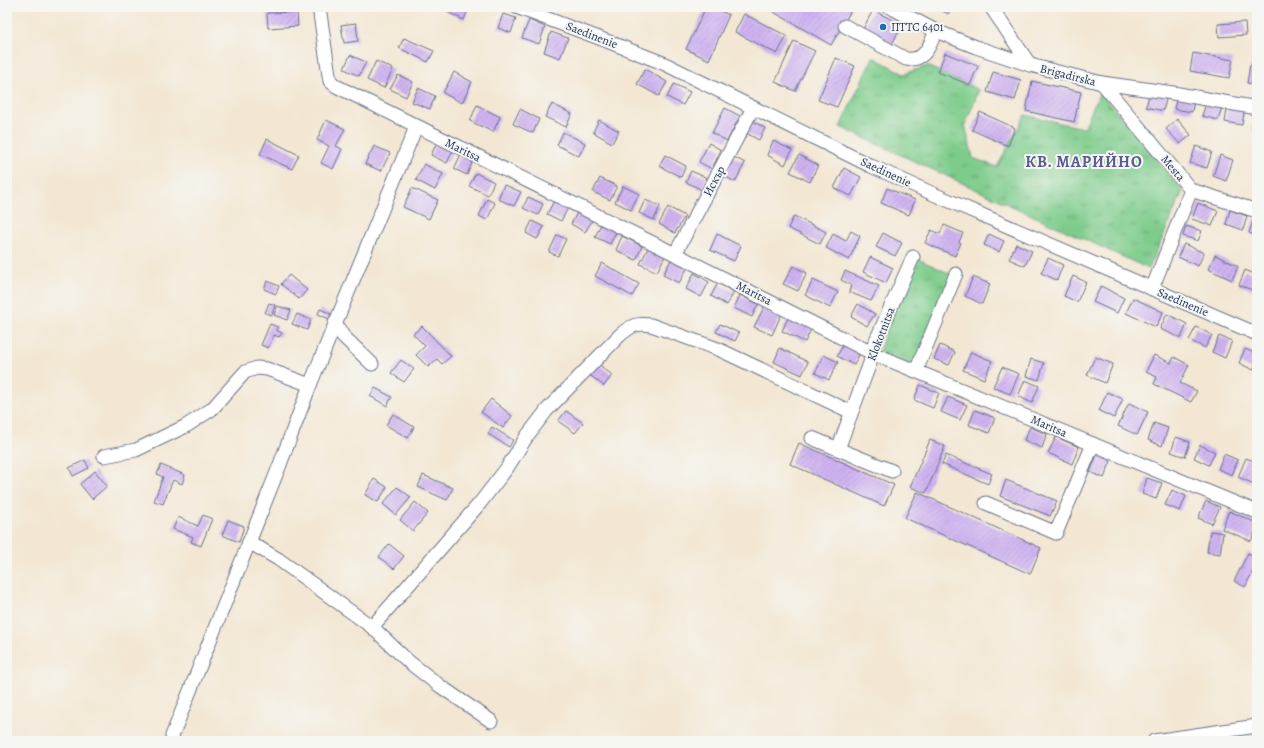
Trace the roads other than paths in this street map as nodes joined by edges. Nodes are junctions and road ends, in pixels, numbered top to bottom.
1 (319, 7) edge
2 (516, 7) edge
3 (890, 7) edge
4 (990, 7) edge
5 (845, 26) dead end
6 (936, 31) junction
7 (1030, 65) junction
8 (1102, 83) junction
9 (753, 108) junction
10 (1257, 108) edge
11 (416, 127) junction
12 (1191, 190) junction
13 (1257, 211) edge
14 (675, 254) junction
15 (914, 257) dead end
16 (956, 274) dead end
17 (1152, 289) junction
18 (335, 323) junction
19 (1257, 334) edge
20 (872, 353) junction
21 (372, 364) dead end
22 (916, 371) junction
23 (310, 385) junction
24 (851, 412) junction
25 (812, 438) dead end
26 (1093, 444) junction
27 (838, 449) junction
28 (104, 456) dead end
29 (892, 471) dead end
30 (986, 503) dead end
31 (1257, 512) edge
32 (249, 542) junction
33 (372, 627) junction
34 (491, 720) dead end
35 (1257, 726) edge
36 (1232, 735) edge
37 (172, 736) dead end
38 (1154, 741) edge

1 - 11 street, Maritsa
2 - 9 street, Saedinenie
3 - 6 street, Brigadirska
4 - 7 street
5 - 6 street
6 - 7 street, Brigadirska
7 - 8 street, Brigadirska
8 - 10 street, Brigadirska
8 - 12 street, Mesta
9 - 14 street, Искър
9 - 17 street, Saedinenie
11 - 14 street, Maritsa
11 - 18 street
12 - 13 street
12 - 17 street, Mesta
14 - 20 street, Maritsa
15 - 20 street, Klokotnitsa
16 - 22 street
17 - 19 street, Saedinenie
18 - 21 street
18 - 23 street
20 - 22 street, Maritsa
20 - 24 street, Klokotnitsa
22 - 26 street, Maritsa
23 - 28 street
23 - 32 street
24 - 27 street, Klokotnitsa
24 - 33 street
25 - 27 street
26 - 30 street
26 - 31 street, Maritsa
27 - 29 street
32 - 33 street
32 - 37 street
33 - 34 street
35 - 36 street
36 - 38 street

